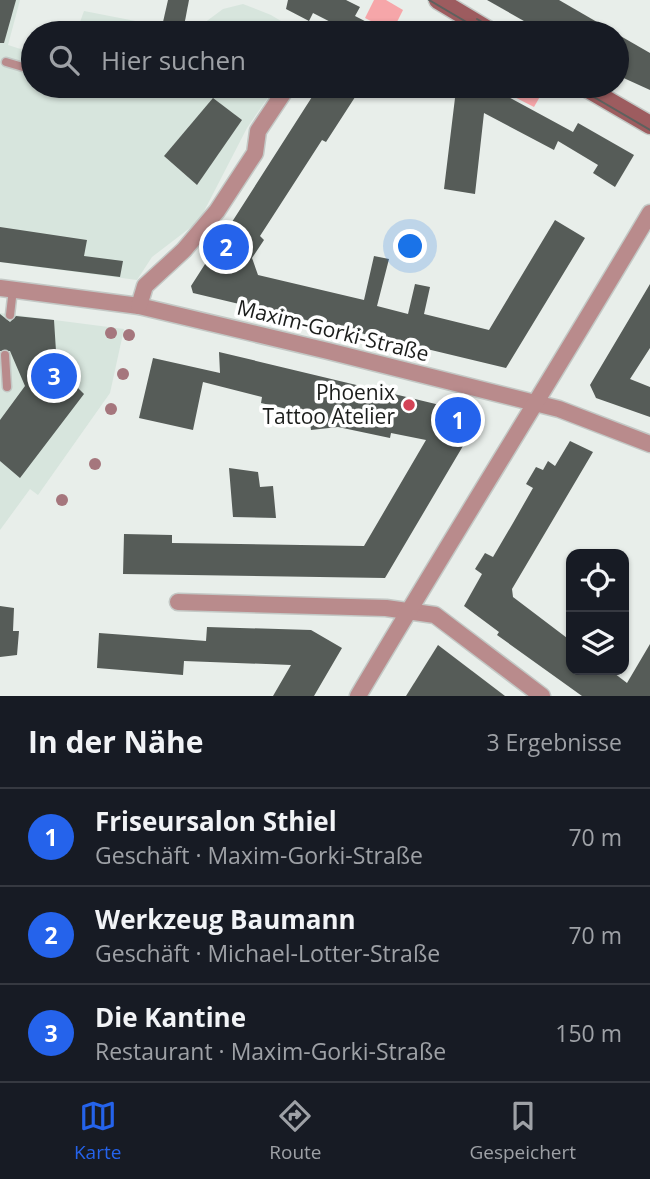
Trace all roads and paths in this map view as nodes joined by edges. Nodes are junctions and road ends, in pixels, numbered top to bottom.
1 (438, 0) edge
2 (474, 21) edge
3 (6, 62) dead end
4 (21, 66) edge
5 (280, 98) edge
6 (604, 98) edge
7 (650, 125) edge
8 (650, 213) edge
9 (7, 288) edge
10 (139, 306) junction
11 (10, 315) dead end
12 (5, 355) dead end
13 (7, 387) dead end
14 (537, 403) junction
15 (650, 444) edge
16 (178, 602) dead end
17 (406, 611) junction
18 (358, 696) edge
19 (542, 696) edge

1 - 2 street
3 - 4 lane
5 - 10 street
6 - 7 street
8 - 14 street
9 - 10 street, Maxim-Gorki-Straße
9 - 11 lane
10 - 14 street, Maxim-Gorki-Straße
12 - 13 lane
14 - 15 street, Maxim-Gorki-Straße
14 - 17 street
16 - 17 street
17 - 18 street
17 - 19 street

